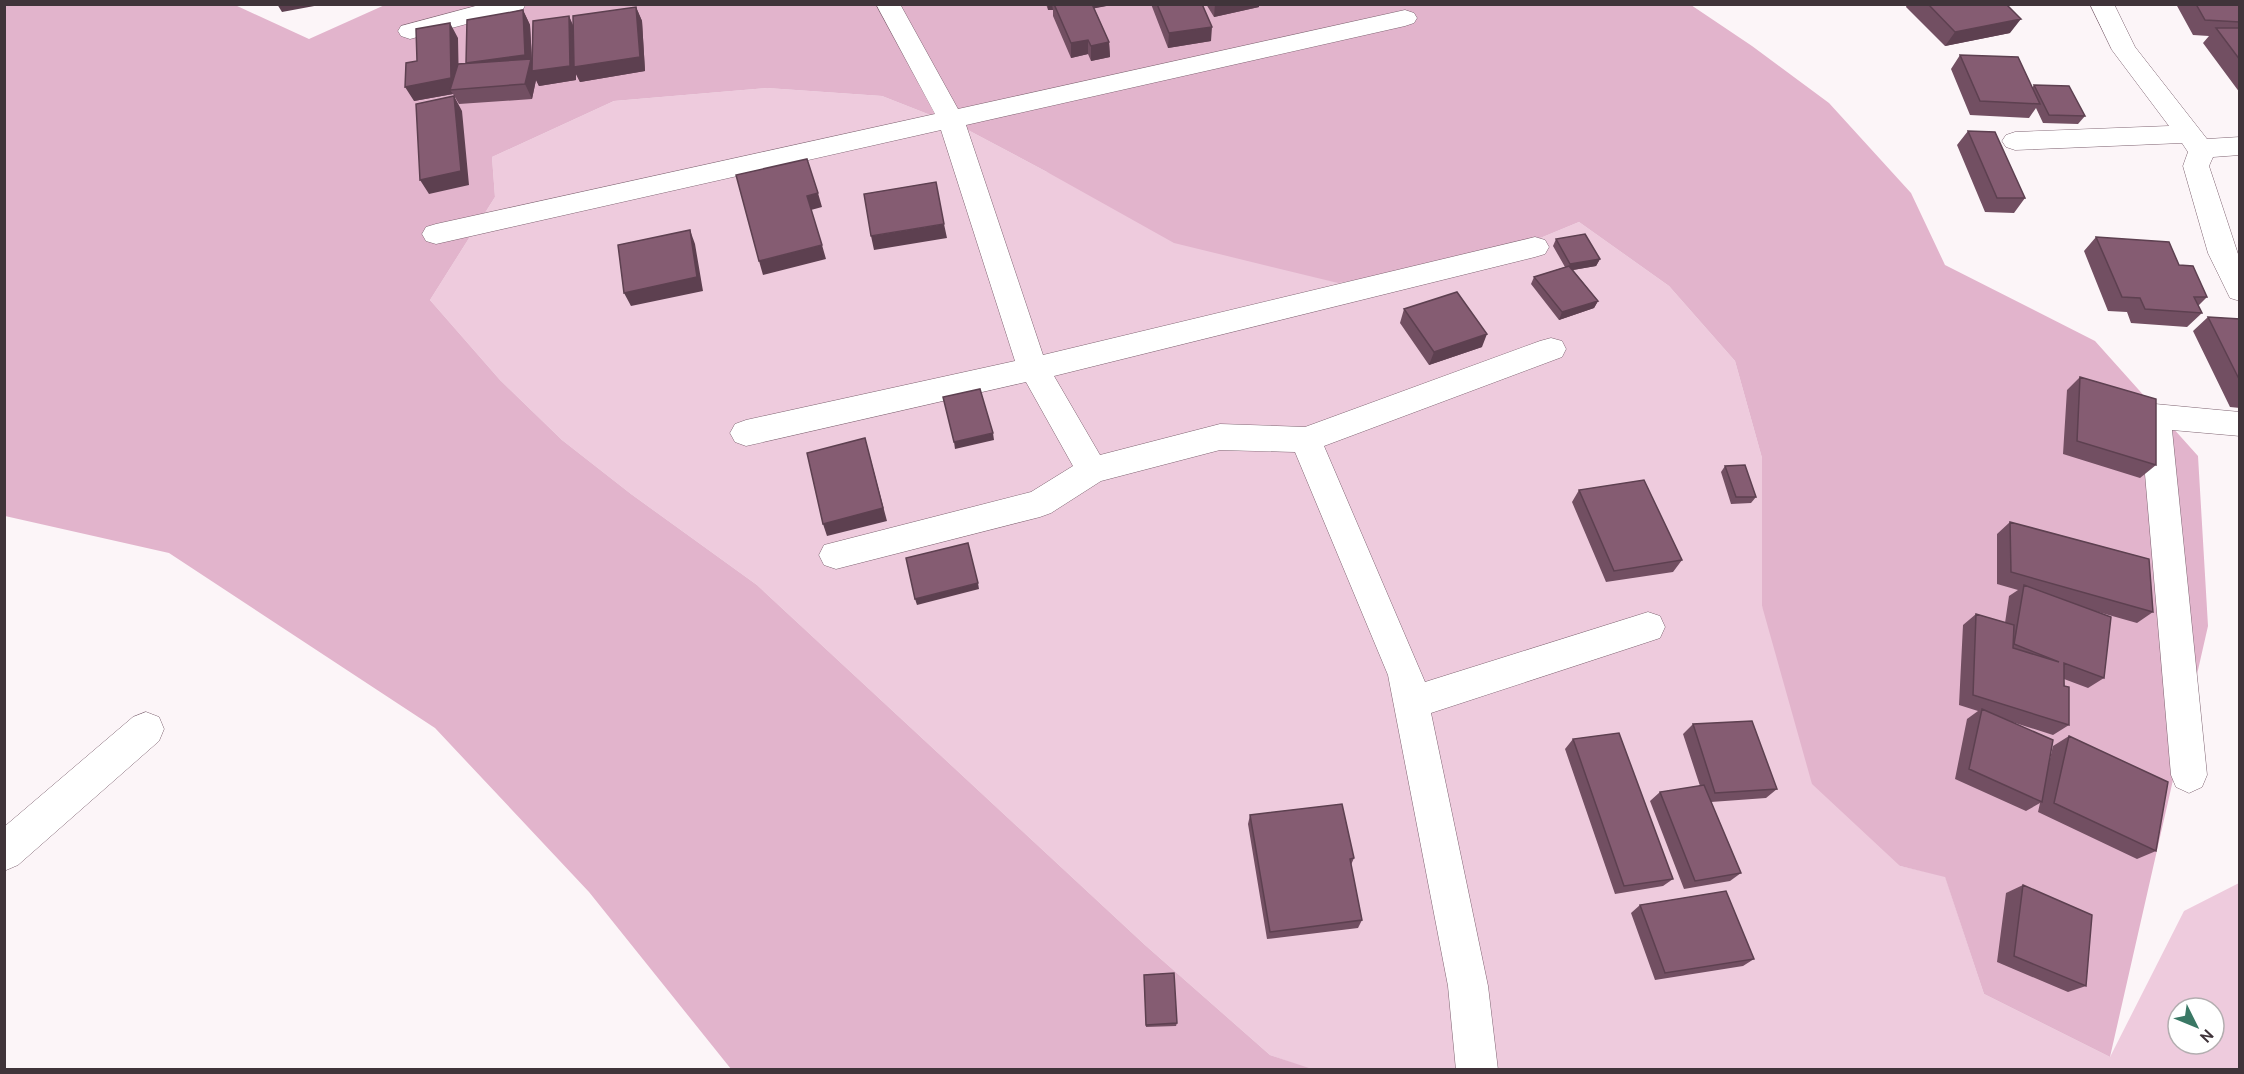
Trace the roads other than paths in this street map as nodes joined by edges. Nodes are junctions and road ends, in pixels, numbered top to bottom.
1 (514, 4) edge
2 (888, 4) edge
3 (2102, 4) edge
4 (1405, 18) dead end
5 (410, 31) dead end
6 (951, 120) junction
7 (2015, 141) dead end
8 (2195, 143) junction
9 (2240, 146) edge
10 (436, 234) dead end
11 (1535, 247) dead end
12 (2240, 290) edge
13 (1551, 349) dead end
14 (1034, 369) junction
15 (2240, 424) edge
16 (746, 433) dead end
17 (1306, 440) junction
18 (1092, 470) junction
19 (836, 555) dead end
20 (1648, 627) dead end
21 (1411, 703) junction
22 (146, 729) dead end
23 (2189, 775) dead end
24 (4, 852) edge
25 (1477, 1070) edge

1 - 5 street
2 - 6 street
3 - 8 street
4 - 6 street
6 - 10 street
6 - 14 street
7 - 8 street
8 - 9 street
8 - 12 street
11 - 14 street
13 - 17 street
14 - 16 street
14 - 18 street
15 - 23 street
17 - 18 street
17 - 21 street
18 - 19 street
20 - 21 street
21 - 25 street
22 - 24 street

